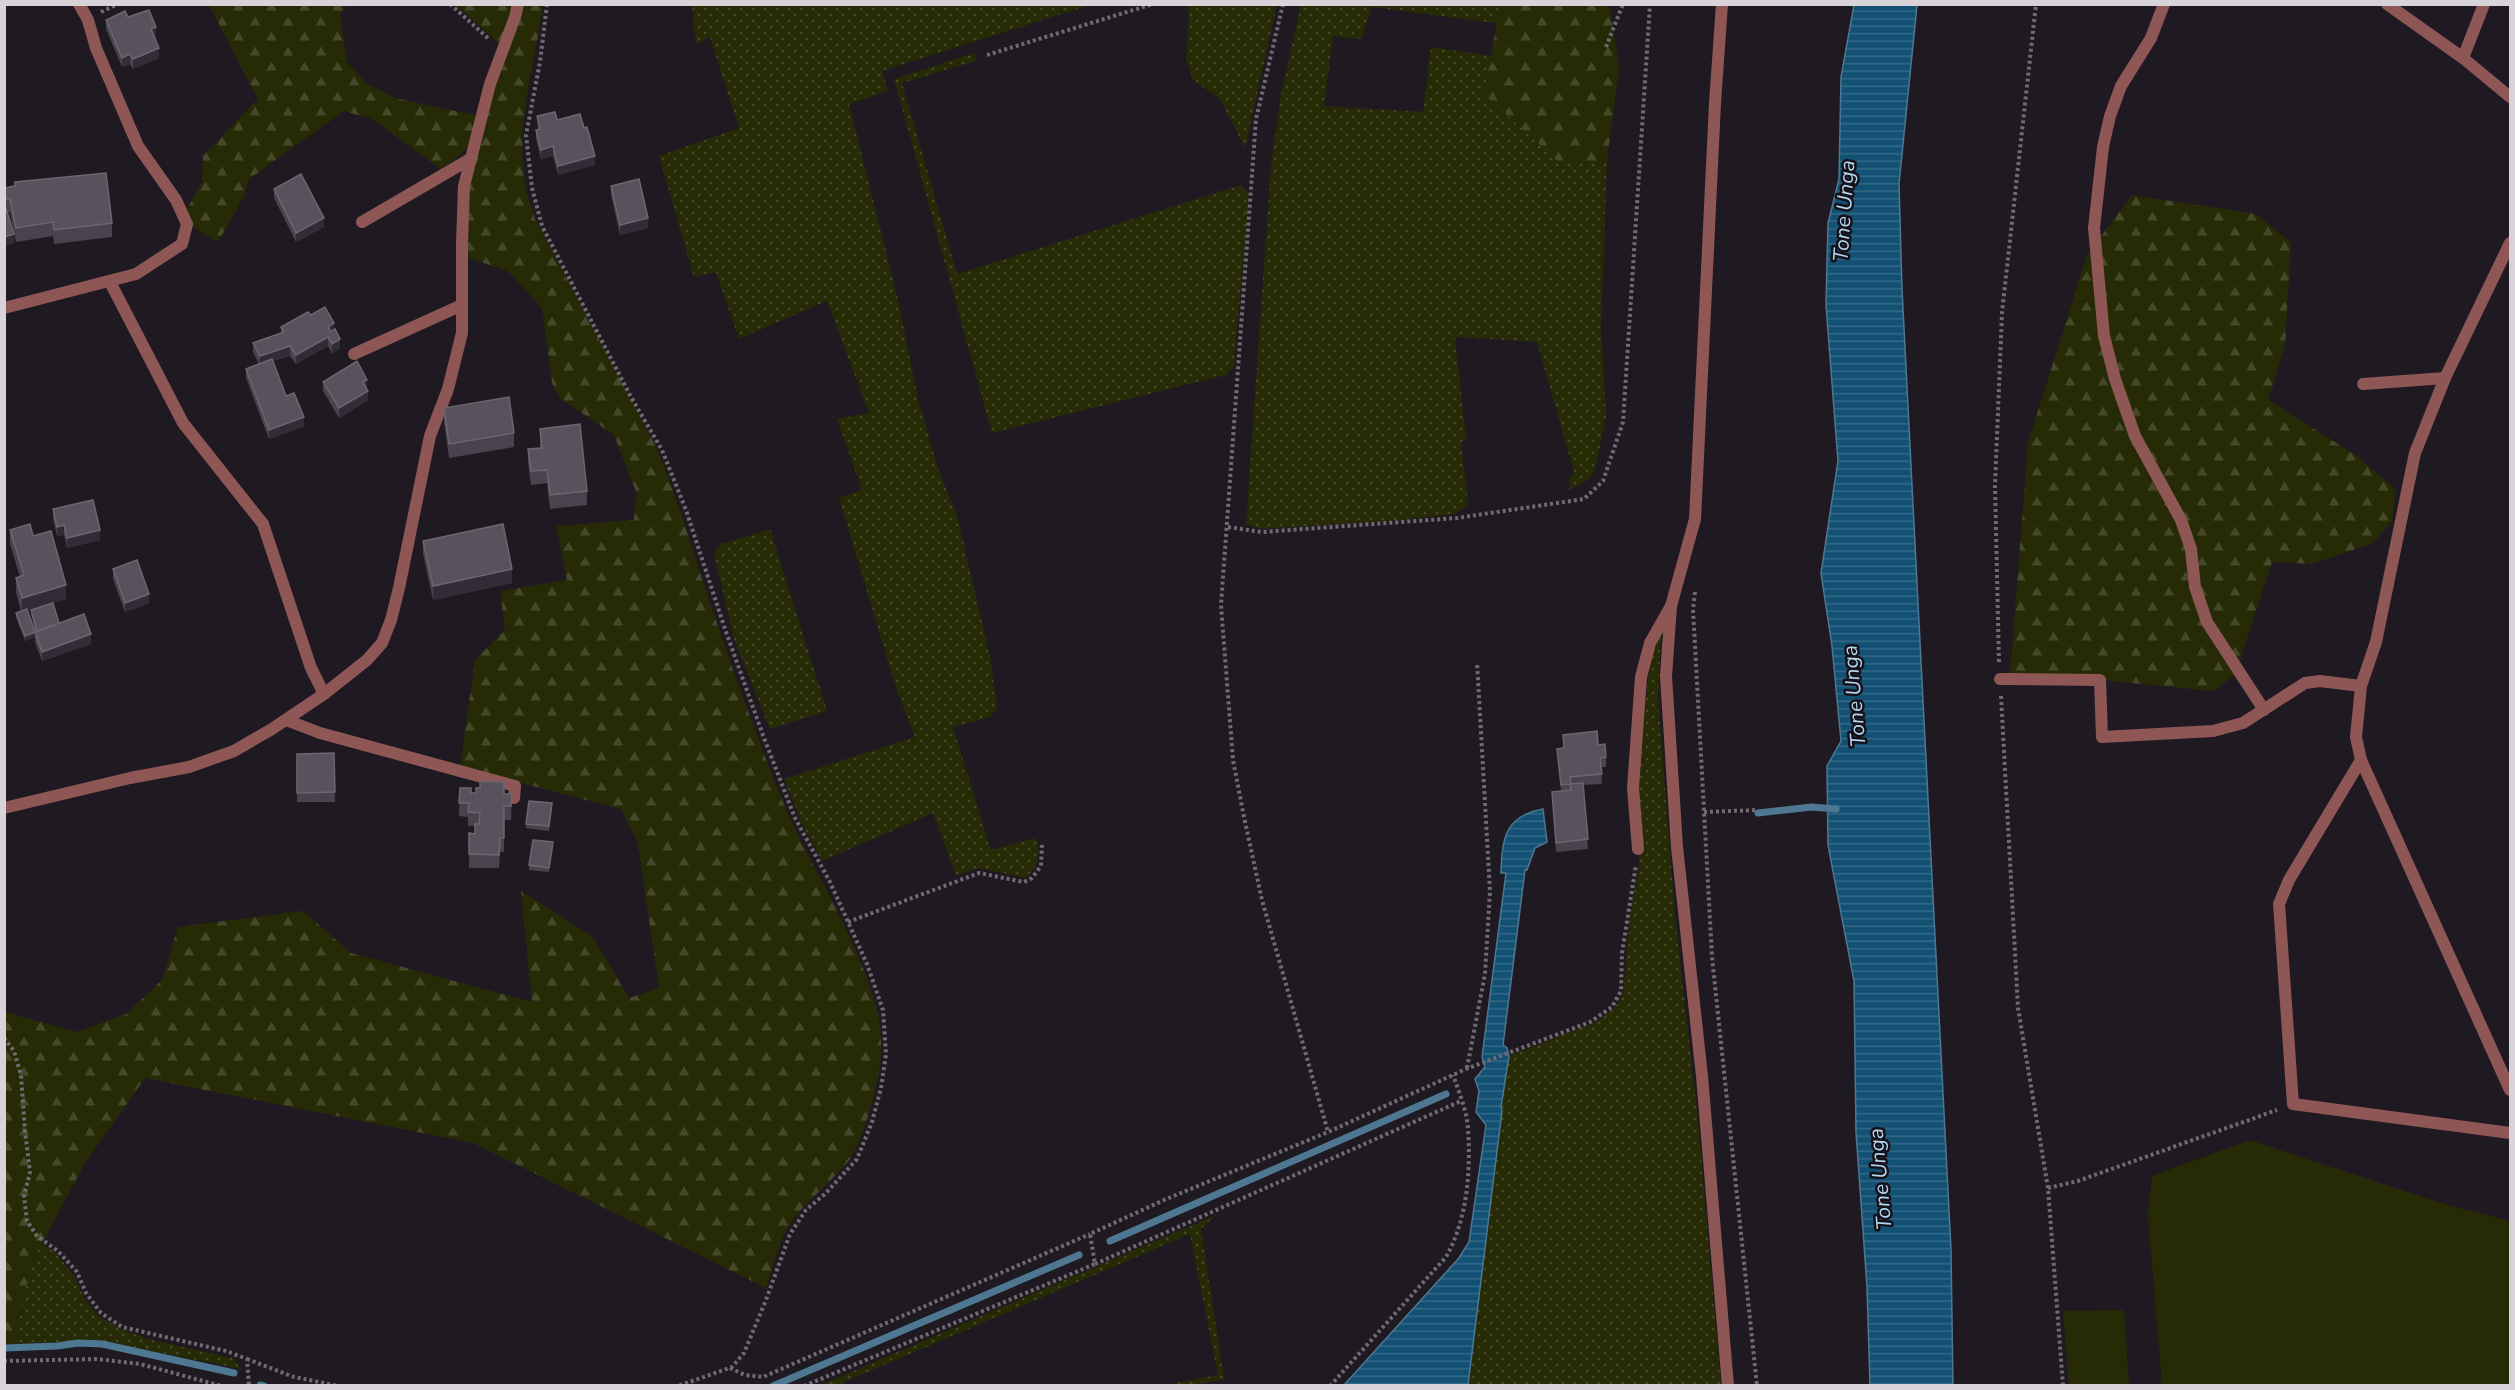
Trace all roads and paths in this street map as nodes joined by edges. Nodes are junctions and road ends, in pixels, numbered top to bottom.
1 (79, 4) edge
2 (450, 4) edge
3 (518, 4) edge
4 (547, 4) edge
5 (1153, 4) edge
6 (1283, 4) edge
7 (1623, 4) edge
8 (1650, 4) edge
9 (1722, 4) edge
10 (2036, 4) edge
11 (2164, 4) edge
12 (2388, 4) edge
13 (2484, 4) edge
14 (1606, 46) dead end
15 (502, 51) junction
16 (987, 55) dead end
17 (2463, 58) junction
18 (2511, 97) edge
19 (472, 158) junction
20 (362, 222) dead end
21 (2511, 243) edge
22 (110, 282) junction
23 (462, 305) junction
24 (4, 308) edge
25 (354, 354) dead end
26 (2445, 378) junction
27 (2363, 384) dead end
28 (1228, 527) junction
29 (1695, 588) dead end
30 (1671, 606) junction
31 (1477, 662) dead end
32 (2000, 679) junction
33 (2361, 686) junction
34 (324, 694) junction
35 (2264, 710) junction
36 (286, 720) junction
37 (2361, 760) junction
38 (514, 798) edge
39 (4, 808) edge
40 (1757, 810) dead end
41 (1704, 812) junction
42 (1042, 844) dead end
43 (1638, 849) joint
44 (848, 922) junction
45 (4, 1038) edge
46 (1466, 1069) junction
47 (1453, 1075) junction
48 (2511, 1090) edge
49 (1461, 1101) junction
50 (2293, 1104) junction
51 (1328, 1132) junction
52 (2511, 1133) edge
53 (2048, 1188) junction
54 (1090, 1234) junction
55 (1095, 1264) junction
56 (247, 1359) junction
57 (4, 1361) edge
58 (729, 1368) junction
59 (222, 1386) edge
60 (249, 1386) edge
61 (339, 1386) edge
62 (678, 1386) edge
63 (804, 1386) edge
64 (1330, 1386) edge
65 (1728, 1386) edge
66 (1757, 1386) edge
67 (2063, 1386) edge

1 - 22 street
2 - 15 path
3 - 15 street
4 - 44 path
5 - 16 path
6 - 28 path
7 - 14 path
8 - 28 path
9 - 30 street
10 - 32 path
11 - 35 street
12 - 17 street
13 - 17 street
15 - 19 street
17 - 18 street
19 - 20 street
19 - 23 street
21 - 26 street
22 - 24 street
22 - 34 street
23 - 25 street
23 - 34 street
26 - 27 street
26 - 33 street
28 - 51 path
29 - 41 path
30 - 43 street
30 - 65 street
31 - 46 path
32 - 35 street
32 - 53 path
33 - 35 street
33 - 37 street
34 - 36 street
36 - 38 street
36 - 39 street
37 - 48 street
37 - 50 street
40 - 41 path
41 - 66 path
42 - 44 path
43 - 46 path
44 - 58 path
45 - 56 path
46 - 47 path
47 - 49 path
47 - 51 path
49 - 55 path
49 - 64 path
50 - 52 street
50 - 53 path
51 - 54 path
53 - 67 path
54 - 55 path
54 - 58 path
55 - 63 path
56 - 60 path
56 - 61 path
57 - 59 path
58 - 62 path

